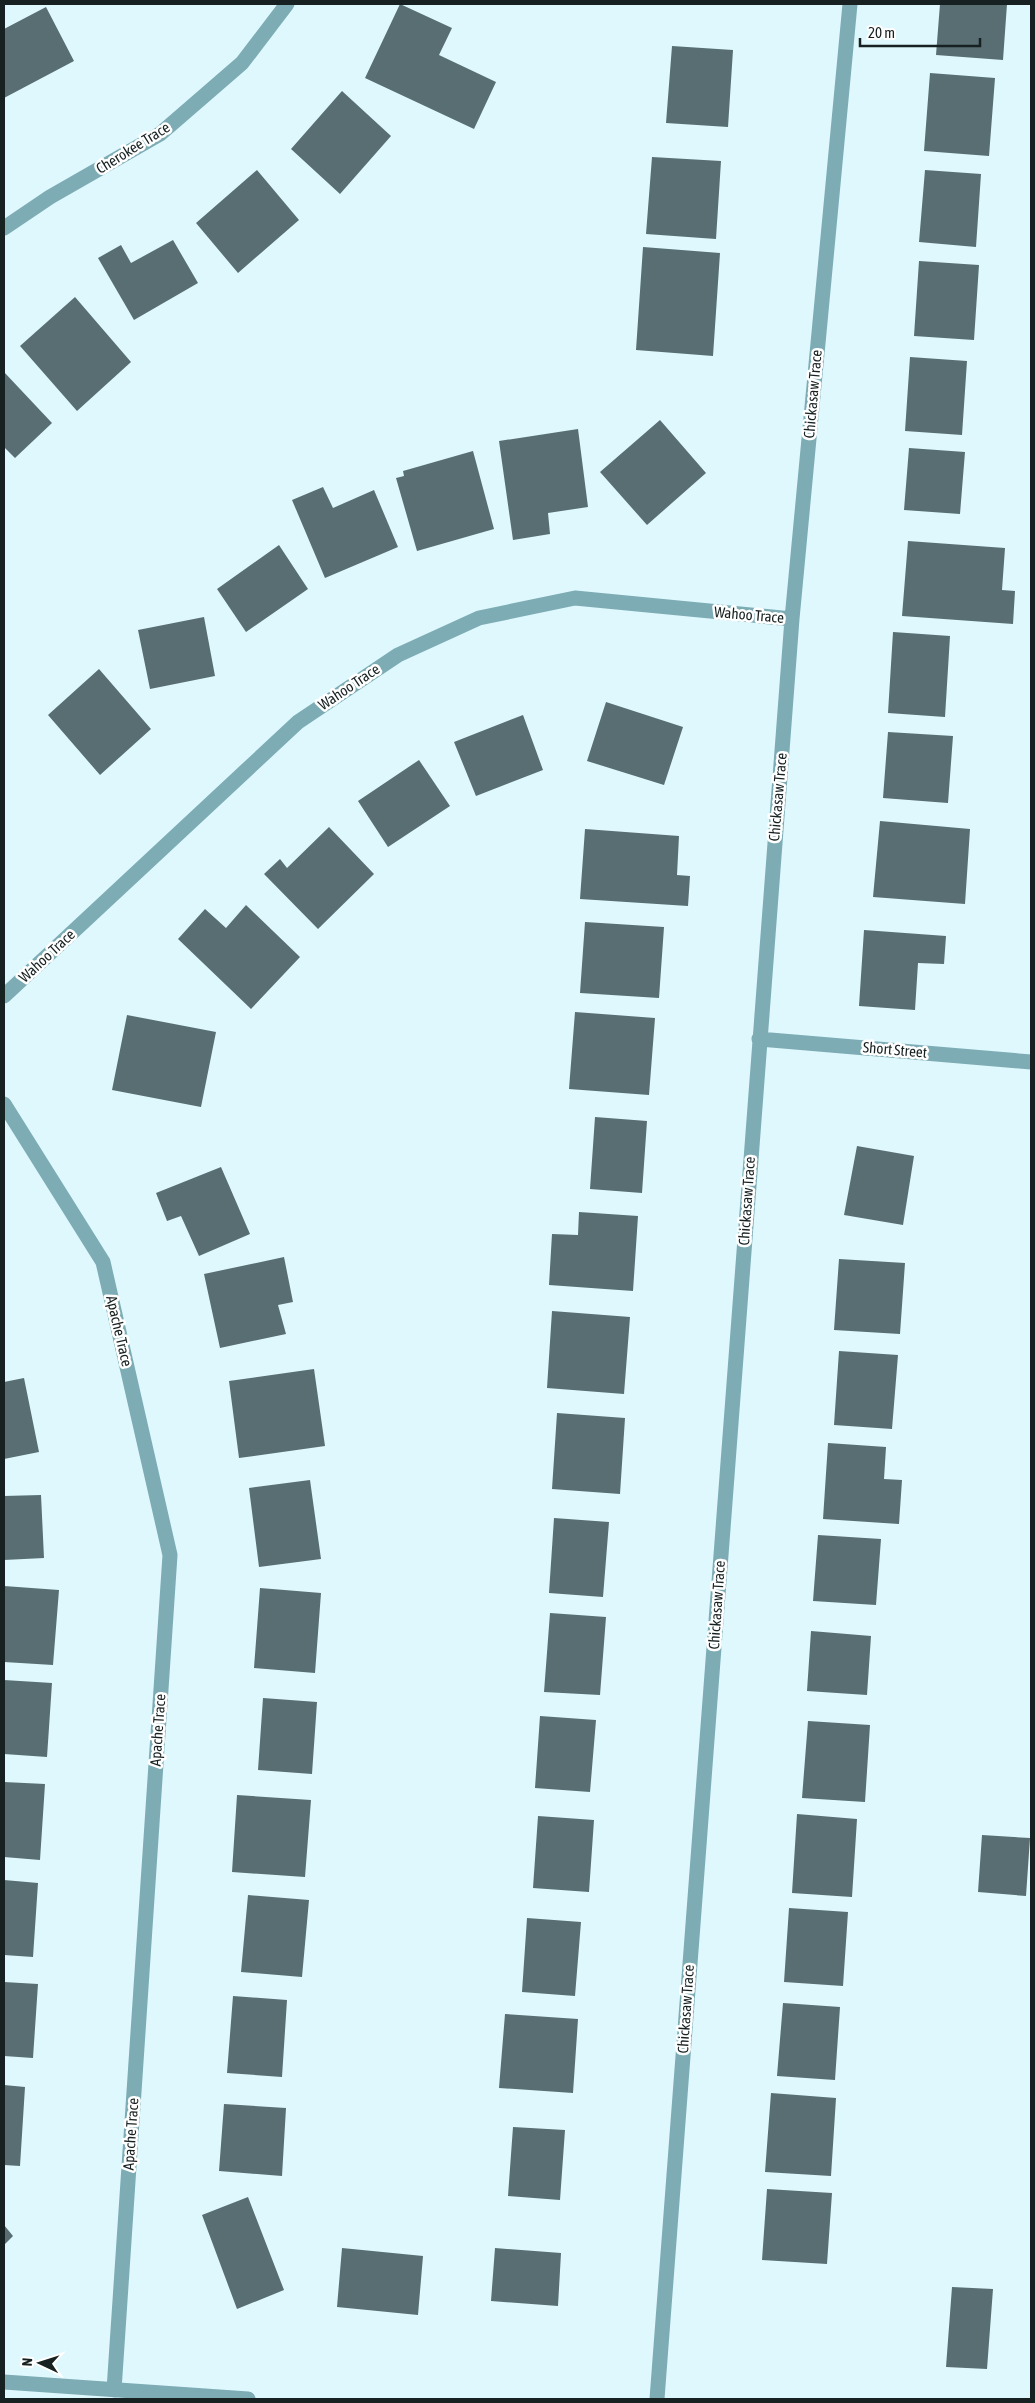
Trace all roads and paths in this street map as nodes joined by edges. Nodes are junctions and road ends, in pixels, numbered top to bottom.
1 (286, 4) edge
2 (850, 4) edge
3 (4, 228) edge
4 (792, 619) junction
5 (4, 996) edge
6 (759, 1039) junction
7 (1031, 1062) edge
8 (4, 1104) edge
9 (4, 2382) edge
10 (114, 2390) junction
11 (248, 2399) edge
12 (657, 2399) edge

1 - 3 street, Cherokee Trace
2 - 4 street, Chickasaw Trace
4 - 5 street, Wahoo Trace
4 - 6 street, Chickasaw Trace
6 - 7 street, Short Street
6 - 12 street, Chickasaw Trace
8 - 10 street, Apache Trace
9 - 10 street
10 - 11 street

